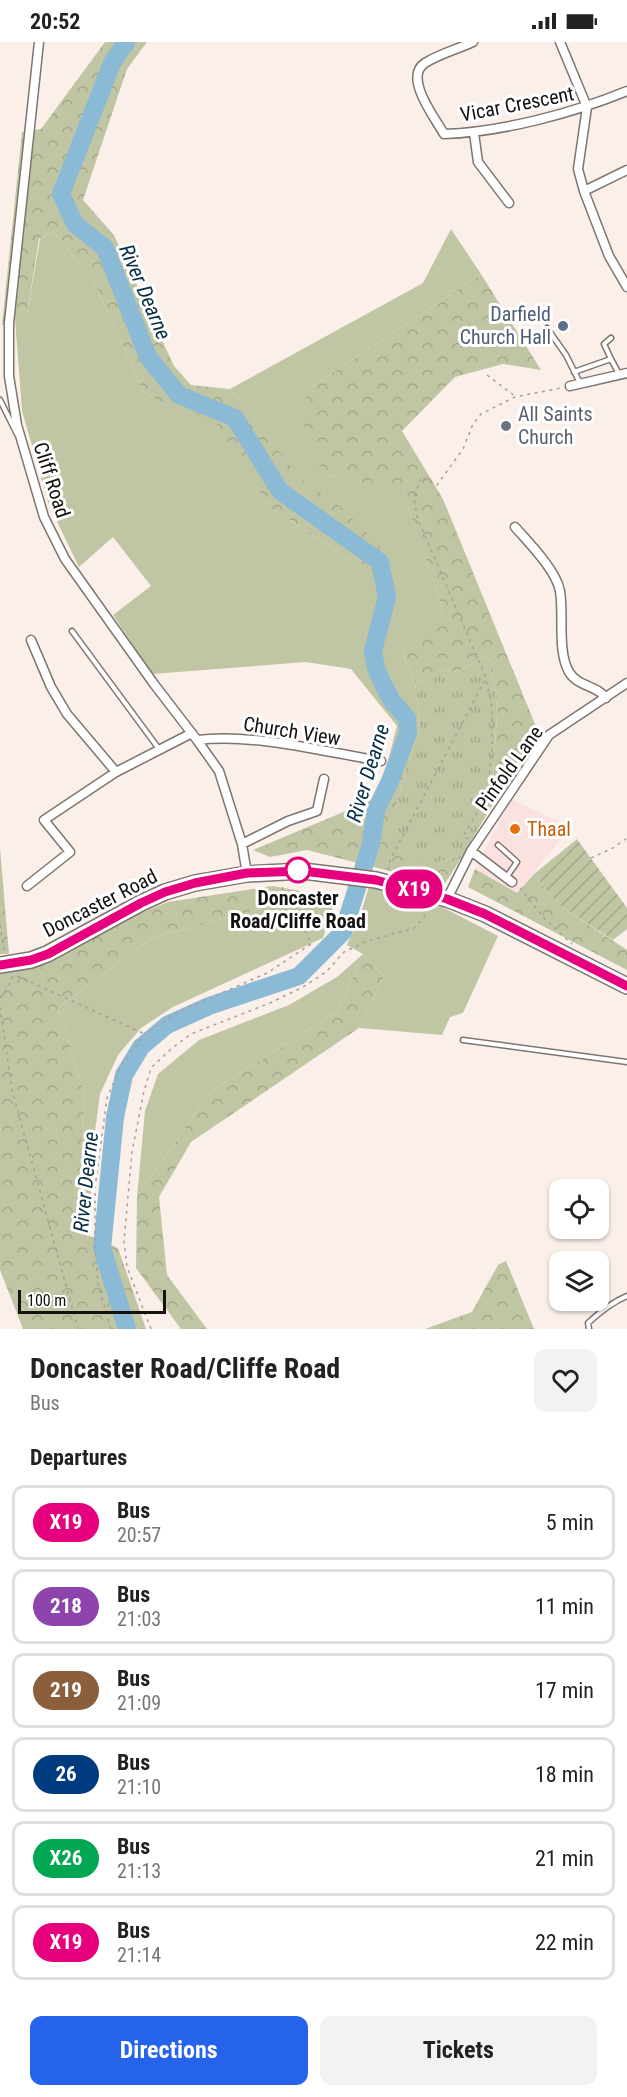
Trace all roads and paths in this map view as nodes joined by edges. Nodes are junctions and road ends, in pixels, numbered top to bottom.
1 (39, 42) edge
2 (473, 42) edge
3 (560, 42) edge
4 (627, 91) edge
5 (587, 107) junction
6 (474, 133) junction
7 (627, 170) edge
8 (584, 191) junction
9 (509, 203) dead end
10 (627, 287) edge
11 (547, 328) dead end
12 (611, 338) dead end
13 (611, 359) junction
14 (574, 372) junction
15 (623, 374) edge
16 (487, 375) dead end
17 (575, 385) junction
18 (515, 397) junction
19 (0, 400) edge
20 (21, 440) junction
21 (515, 527) dead end
22 (72, 630) dead end
23 (31, 640) dead end
24 (486, 678) junction
25 (627, 683) edge
26 (606, 698) junction
27 (195, 736) junction
28 (159, 750) junction
29 (381, 761) dead end
30 (116, 772) junction
31 (324, 779) dead end
32 (627, 838) edge
33 (242, 844) junction
34 (498, 845) dead end
35 (473, 848) junction
36 (591, 858) dead end
37 (390, 860) dead end
38 (283, 870) junction
39 (247, 873) junction
40 (509, 880) junction
41 (27, 886) dead end
42 (440, 897) junction
43 (0, 925) edge
44 (577, 947) dead end
45 (3, 965) edge
46 (627, 986) edge
47 (0, 998) edge
48 (0, 1007) edge
49 (146, 1034) junction
50 (463, 1040) dead end
51 (627, 1062) edge
52 (627, 1296) edge
53 (78, 1329) edge
54 (111, 1329) edge
55 (151, 1329) edge
56 (588, 1329) edge

1 - 20 street, Cliff Road
2 - 6 street, Vicar Crescent
3 - 5 street
4 - 5 street, Vicar Crescent
5 - 6 street, Vicar Crescent
5 - 8 street
6 - 9 street
7 - 8 street
8 - 10 street
11 - 14 lane
12 - 13 lane
13 - 14 lane
13 - 15 lane
14 - 17 lane
15 - 17 street
16 - 18 path
17 - 18 path
18 - 24 path
19 - 20 lane
20 - 27 street, Cliff Road
21 - 26 street
22 - 28 lane
23 - 30 street
24 - 35 path
24 - 37 path
25 - 26 street, Pinfold Lane
26 - 35 street, Pinfold Lane
27 - 28 street
27 - 29 street, Church View
27 - 33 street, Cliff Road
28 - 30 street
30 - 41 street
31 - 33 street
32 - 36 path
33 - 39 street, Cliff Road
34 - 40 lane
35 - 40 street
35 - 42 street, Pinfold Lane
38 - 39 highway, Doncaster Road
38 - 42 highway, Doncaster Road
38 - 49 path
39 - 45 highway, Doncaster Road
40 - 44 path
42 - 46 highway, Doncaster Road
42 - 55 path
43 - 45 path
47 - 49 path
48 - 53 path
49 - 54 path
50 - 51 lane
52 - 56 lane

